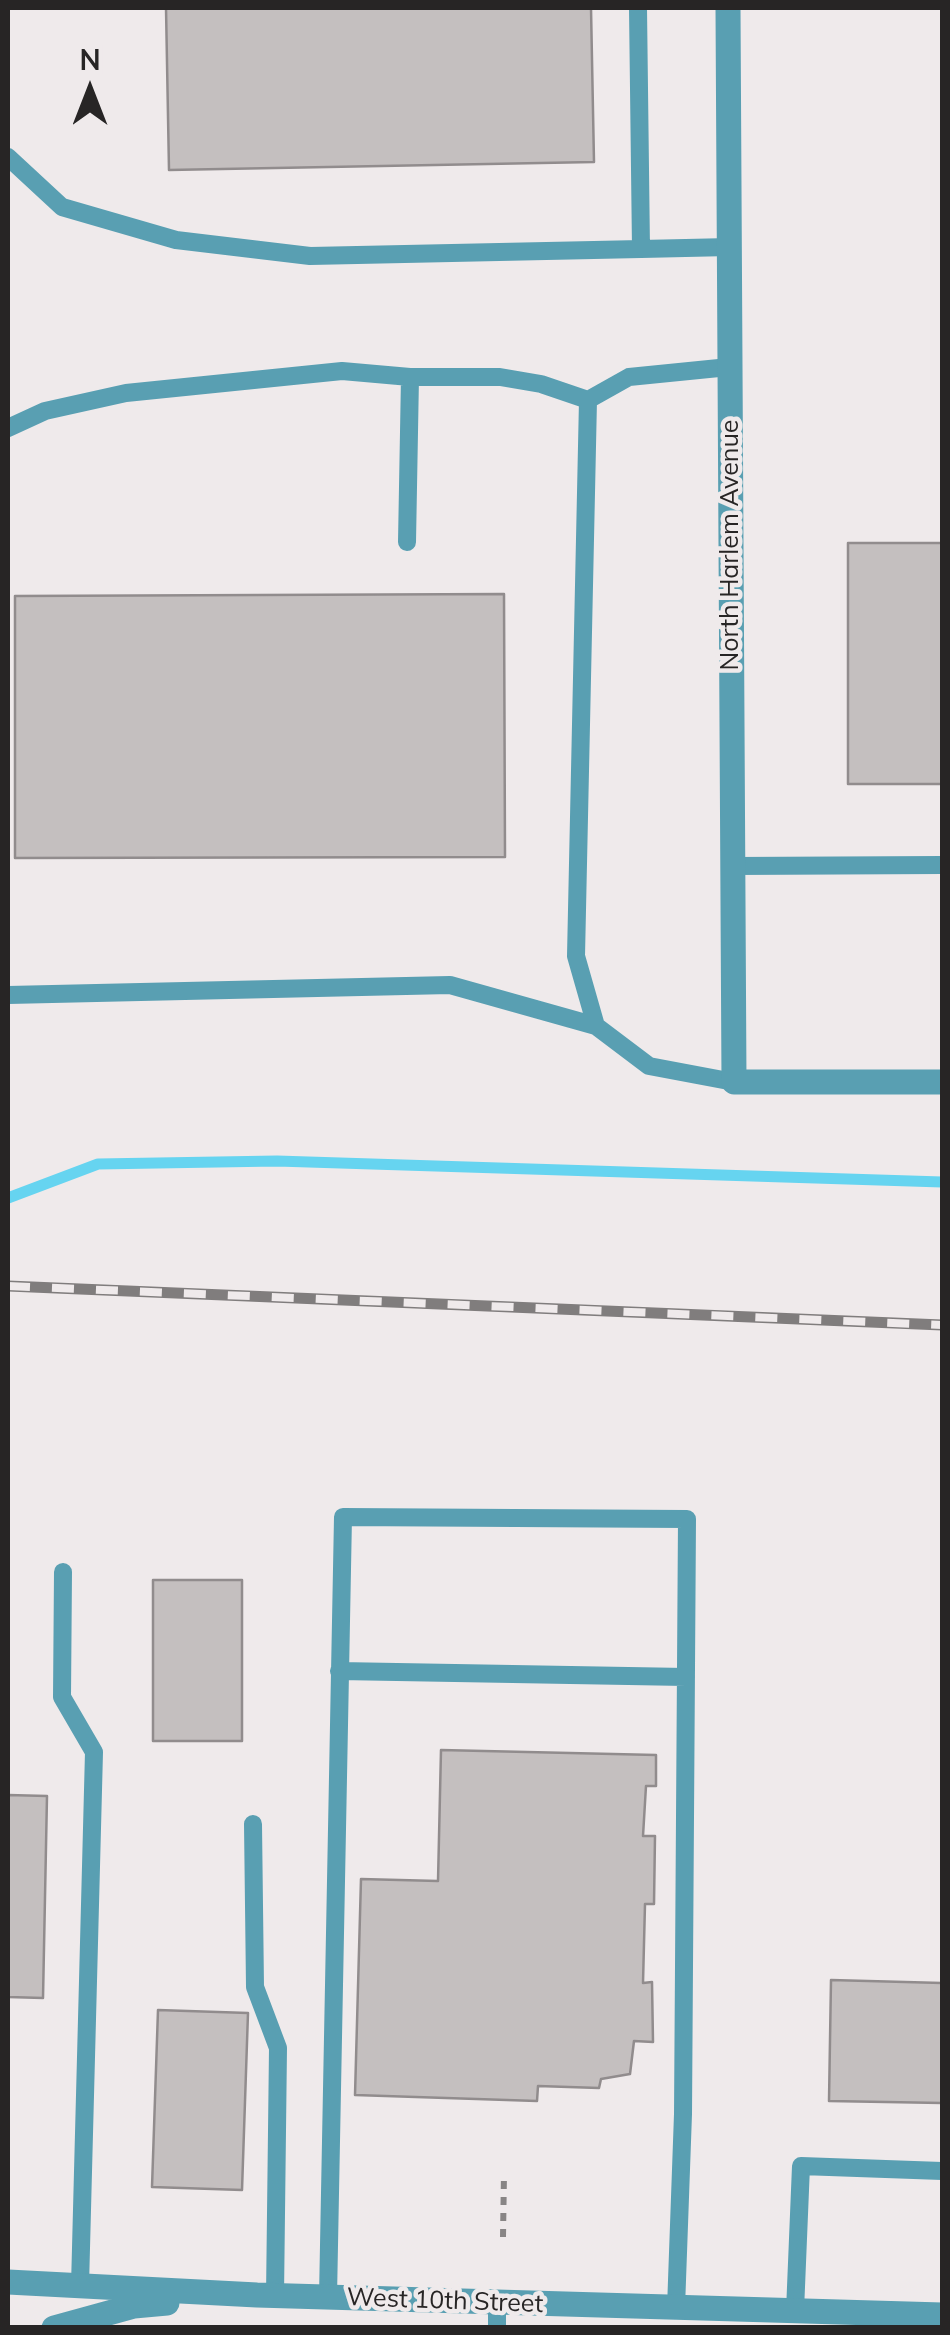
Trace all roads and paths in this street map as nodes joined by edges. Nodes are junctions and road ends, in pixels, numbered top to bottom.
1 (638, 8) edge
2 (728, 8) edge
3 (8, 158) edge
4 (730, 247) junction
5 (641, 249) junction
6 (729, 367) junction
7 (410, 376) junction
8 (588, 400) junction
9 (8, 428) edge
10 (407, 542) dead end
11 (942, 865) edge
12 (732, 866) junction
13 (8, 995) edge
14 (596, 1026) junction
15 (734, 1082) junction
16 (942, 1082) edge
17 (63, 1572) dead end
18 (339, 1671) junction
19 (686, 1677) junction
20 (254, 1824) dead end
21 (942, 2171) edge
22 (504, 2174) dead end
23 (504, 2237) dead end
24 (8, 2282) edge
25 (80, 2286) junction
26 (266, 2296) junction
27 (328, 2297) junction
28 (676, 2308) junction
29 (795, 2312) junction
30 (497, 2315) edge
31 (942, 2315) edge
32 (54, 2328) edge

1 - 5 lane
2 - 4 street, North Harlem Avenue
3 - 5 lane
4 - 5 lane
4 - 6 street, North Harlem Avenue
6 - 8 lane
6 - 12 street, North Harlem Avenue
7 - 8 lane
7 - 9 lane
7 - 10 lane
8 - 14 lane
11 - 12 lane
12 - 15 street, North Harlem Avenue
13 - 14 lane
14 - 15 lane
15 - 16 street
17 - 25 lane
18 - 19 lane
18 - 19 lane
18 - 27 lane
19 - 28 lane
20 - 26 lane
21 - 29 lane
22 - 23 path
24 - 25 street, West 10th Street
25 - 26 street, West 10th Street
26 - 27 street, West 10th Street
26 - 32 street
27 - 30 street, West 10th Street
28 - 29 street, West 10th Street
28 - 30 street, West 10th Street
29 - 31 street, West 10th Street

